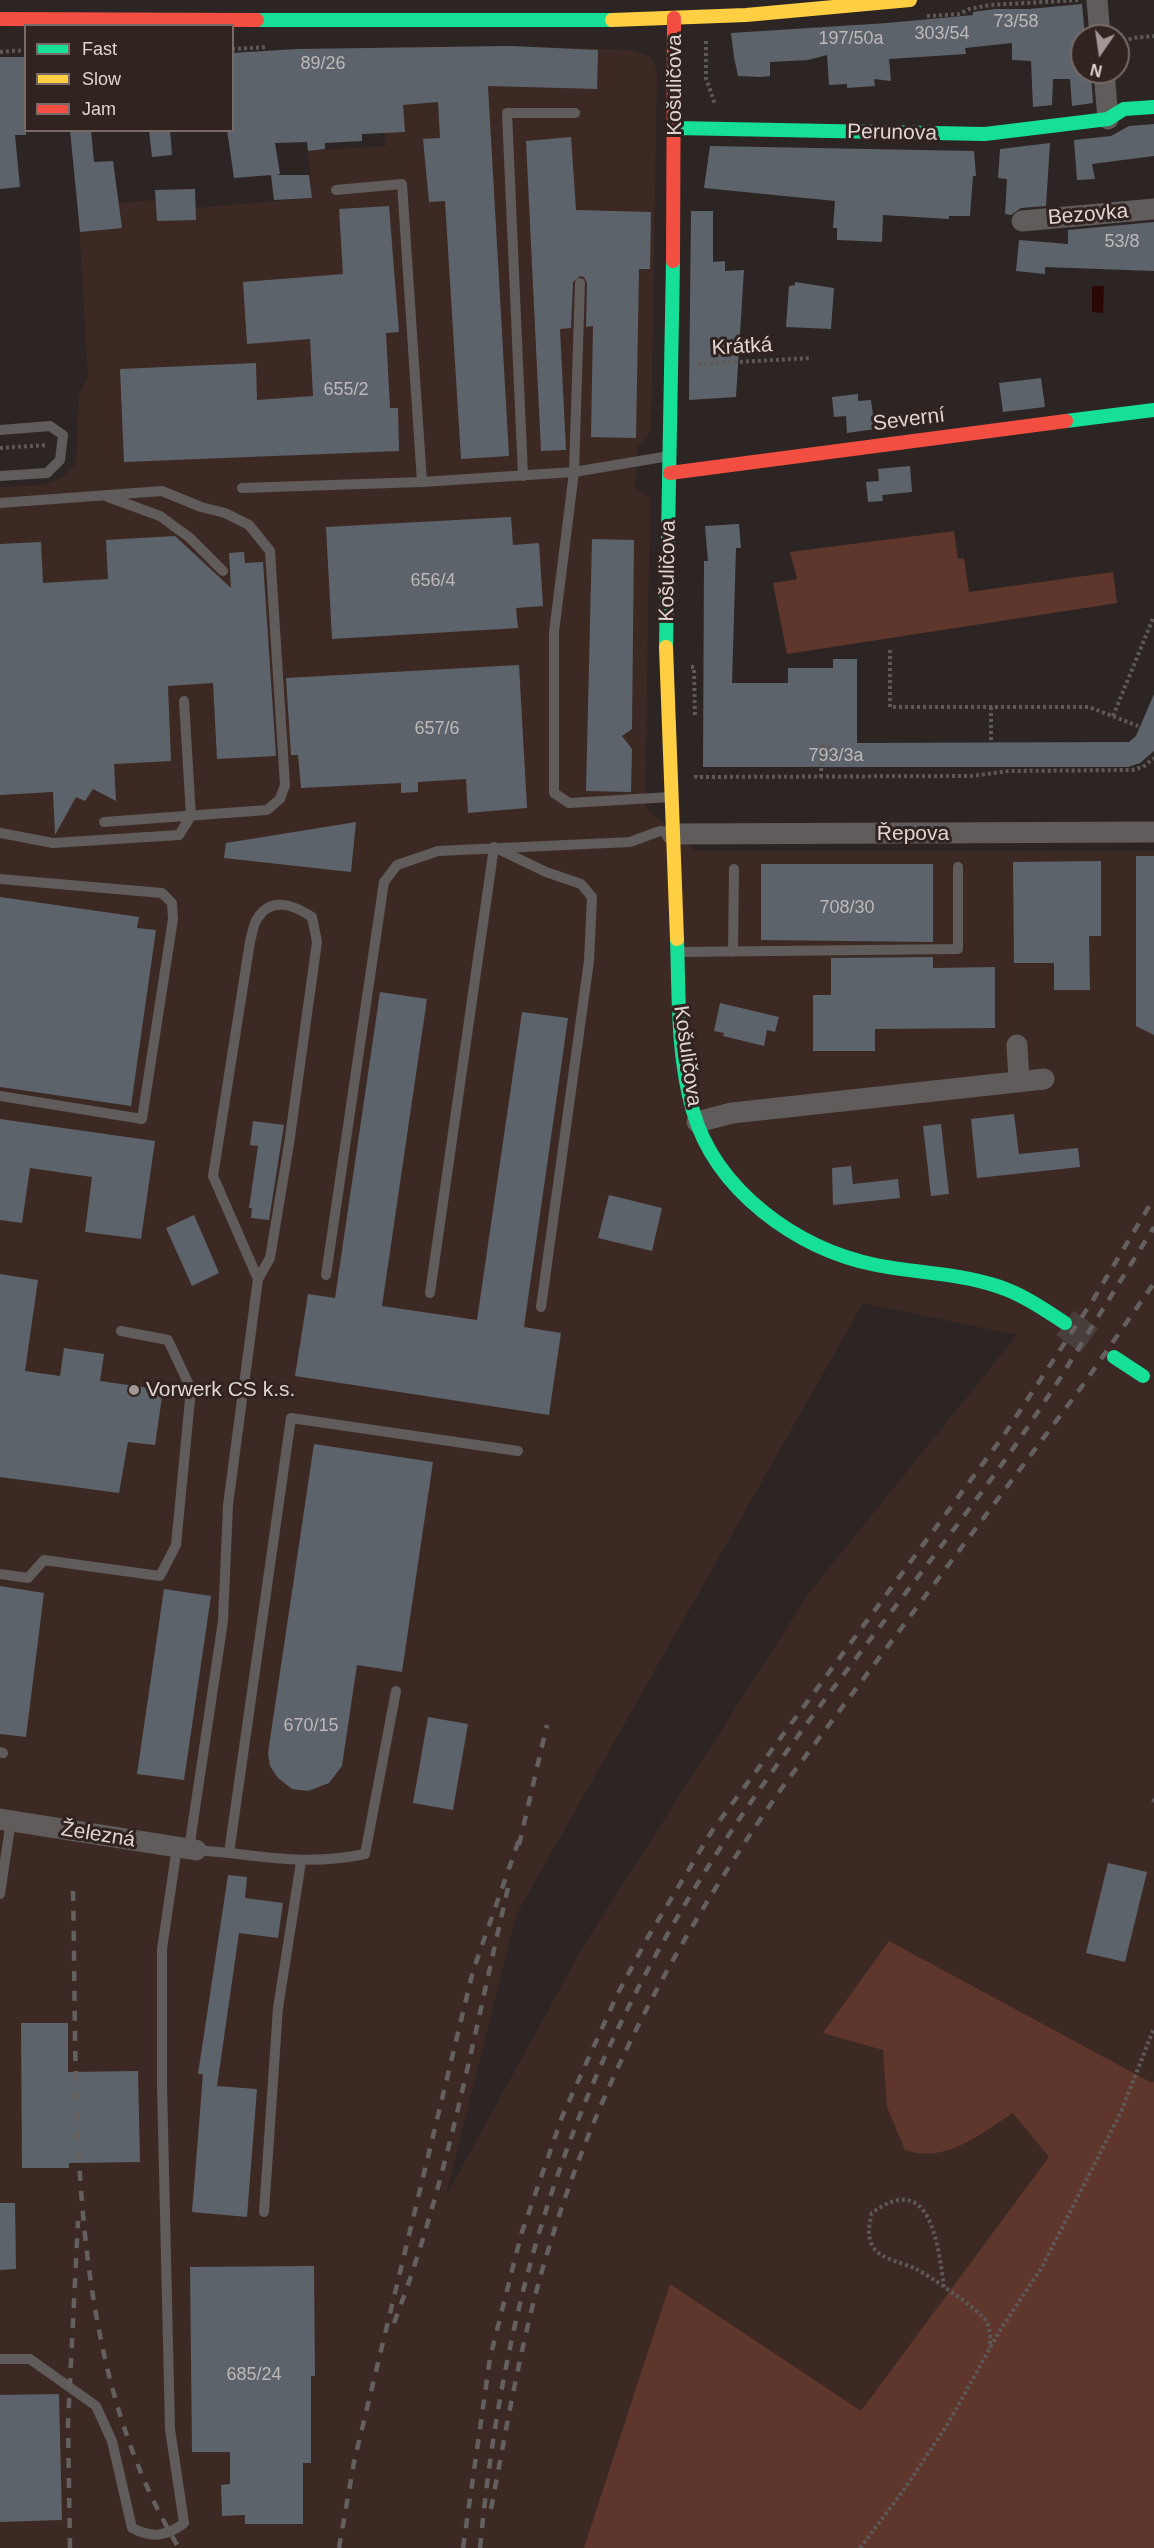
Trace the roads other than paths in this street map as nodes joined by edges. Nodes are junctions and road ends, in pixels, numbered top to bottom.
1 (910, 0) edge
2 (1097, 0) edge
3 (768, 7) edge
4 (664, 12) edge
5 (0, 19) edge
6 (1099, 24) edge
7 (1105, 84) edge
8 (1154, 107) edge
9 (574, 113) dead end
10 (1108, 119) junction
11 (675, 128) junction
12 (336, 190) dead end
13 (1154, 209) edge
14 (1022, 222) dead end
15 (580, 283) dead end
16 (1154, 410) edge
17 (0, 430) edge
18 (670, 455) junction
19 (574, 472) junction
20 (670, 472) junction
21 (0, 476) edge
22 (523, 476) junction
23 (422, 482) junction
24 (242, 488) dead end
25 (105, 496) junction
26 (0, 503) edge
27 (223, 571) dead end
28 (184, 701) dead end
29 (671, 797) junction
30 (191, 816) junction
31 (104, 822) dead end
32 (1154, 832) edge
33 (0, 833) edge
34 (672, 834) junction
35 (494, 847) junction
36 (958, 867) dead end
37 (734, 869) dead end
38 (0, 879) edge
39 (677, 952) junction
40 (733, 952) junction
41 (1017, 1045) dead end
42 (1044, 1078) dead end
43 (1019, 1081) junction
44 (0, 1096) edge
45 (697, 1122) junction
46 (326, 1275) dead end
47 (258, 1279) junction
48 (430, 1293) dead end
49 (541, 1307) dead end
50 (1065, 1323) tunnel mouth
51 (121, 1331) dead end
52 (1114, 1357) dead end
53 (1143, 1376) dead end
54 (518, 1451) dead end
55 (0, 1574) edge
56 (396, 1691) dead end
57 (6, 1820) edge
58 (187, 1849) junction
59 (229, 1853) junction
60 (302, 1862) junction
61 (0, 1894) edge
62 (264, 2212) dead end
63 (0, 2359) edge

1 - 3 street
2 - 6 street
3 - 4 street
4 - 5 street
4 - 11 street, Košuličova
7 - 10 street
8 - 10 street, Perunova
9 - 22 lane
10 - 11 street, Perunova
11 - 18 street, Košuličova
12 - 23 lane
13 - 14 street, Bezovka
15 - 19 lane
16 - 20 street, Severní
17 - 21 lane
18 - 19 lane
18 - 20 street, Košuličova
19 - 22 lane
19 - 29 lane
20 - 29 street, Košuličova
22 - 23 lane
23 - 24 lane
25 - 26 lane
25 - 27 lane
25 - 30 lane
28 - 30 lane
29 - 34 street, Košuličova
30 - 31 lane
30 - 33 lane
32 - 34 street, Řepova
34 - 35 lane
34 - 39 street, Košuličova
35 - 46 lane
35 - 48 lane
35 - 49 lane
36 - 40 lane
37 - 40 lane
38 - 44 lane
39 - 40 lane
39 - 45 street, Košuličova
41 - 43 street
42 - 43 street, Košuličova
43 - 45 street, Košuličova
45 - 50 street, Košuličova
47 - 47 lane
47 - 58 lane
51 - 55 lane
52 - 53 street
54 - 59 lane
56 - 60 lane
57 - 58 street, Železná
57 - 61 lane
58 - 59 lane
58 - 63 lane
59 - 60 lane
60 - 62 lane

